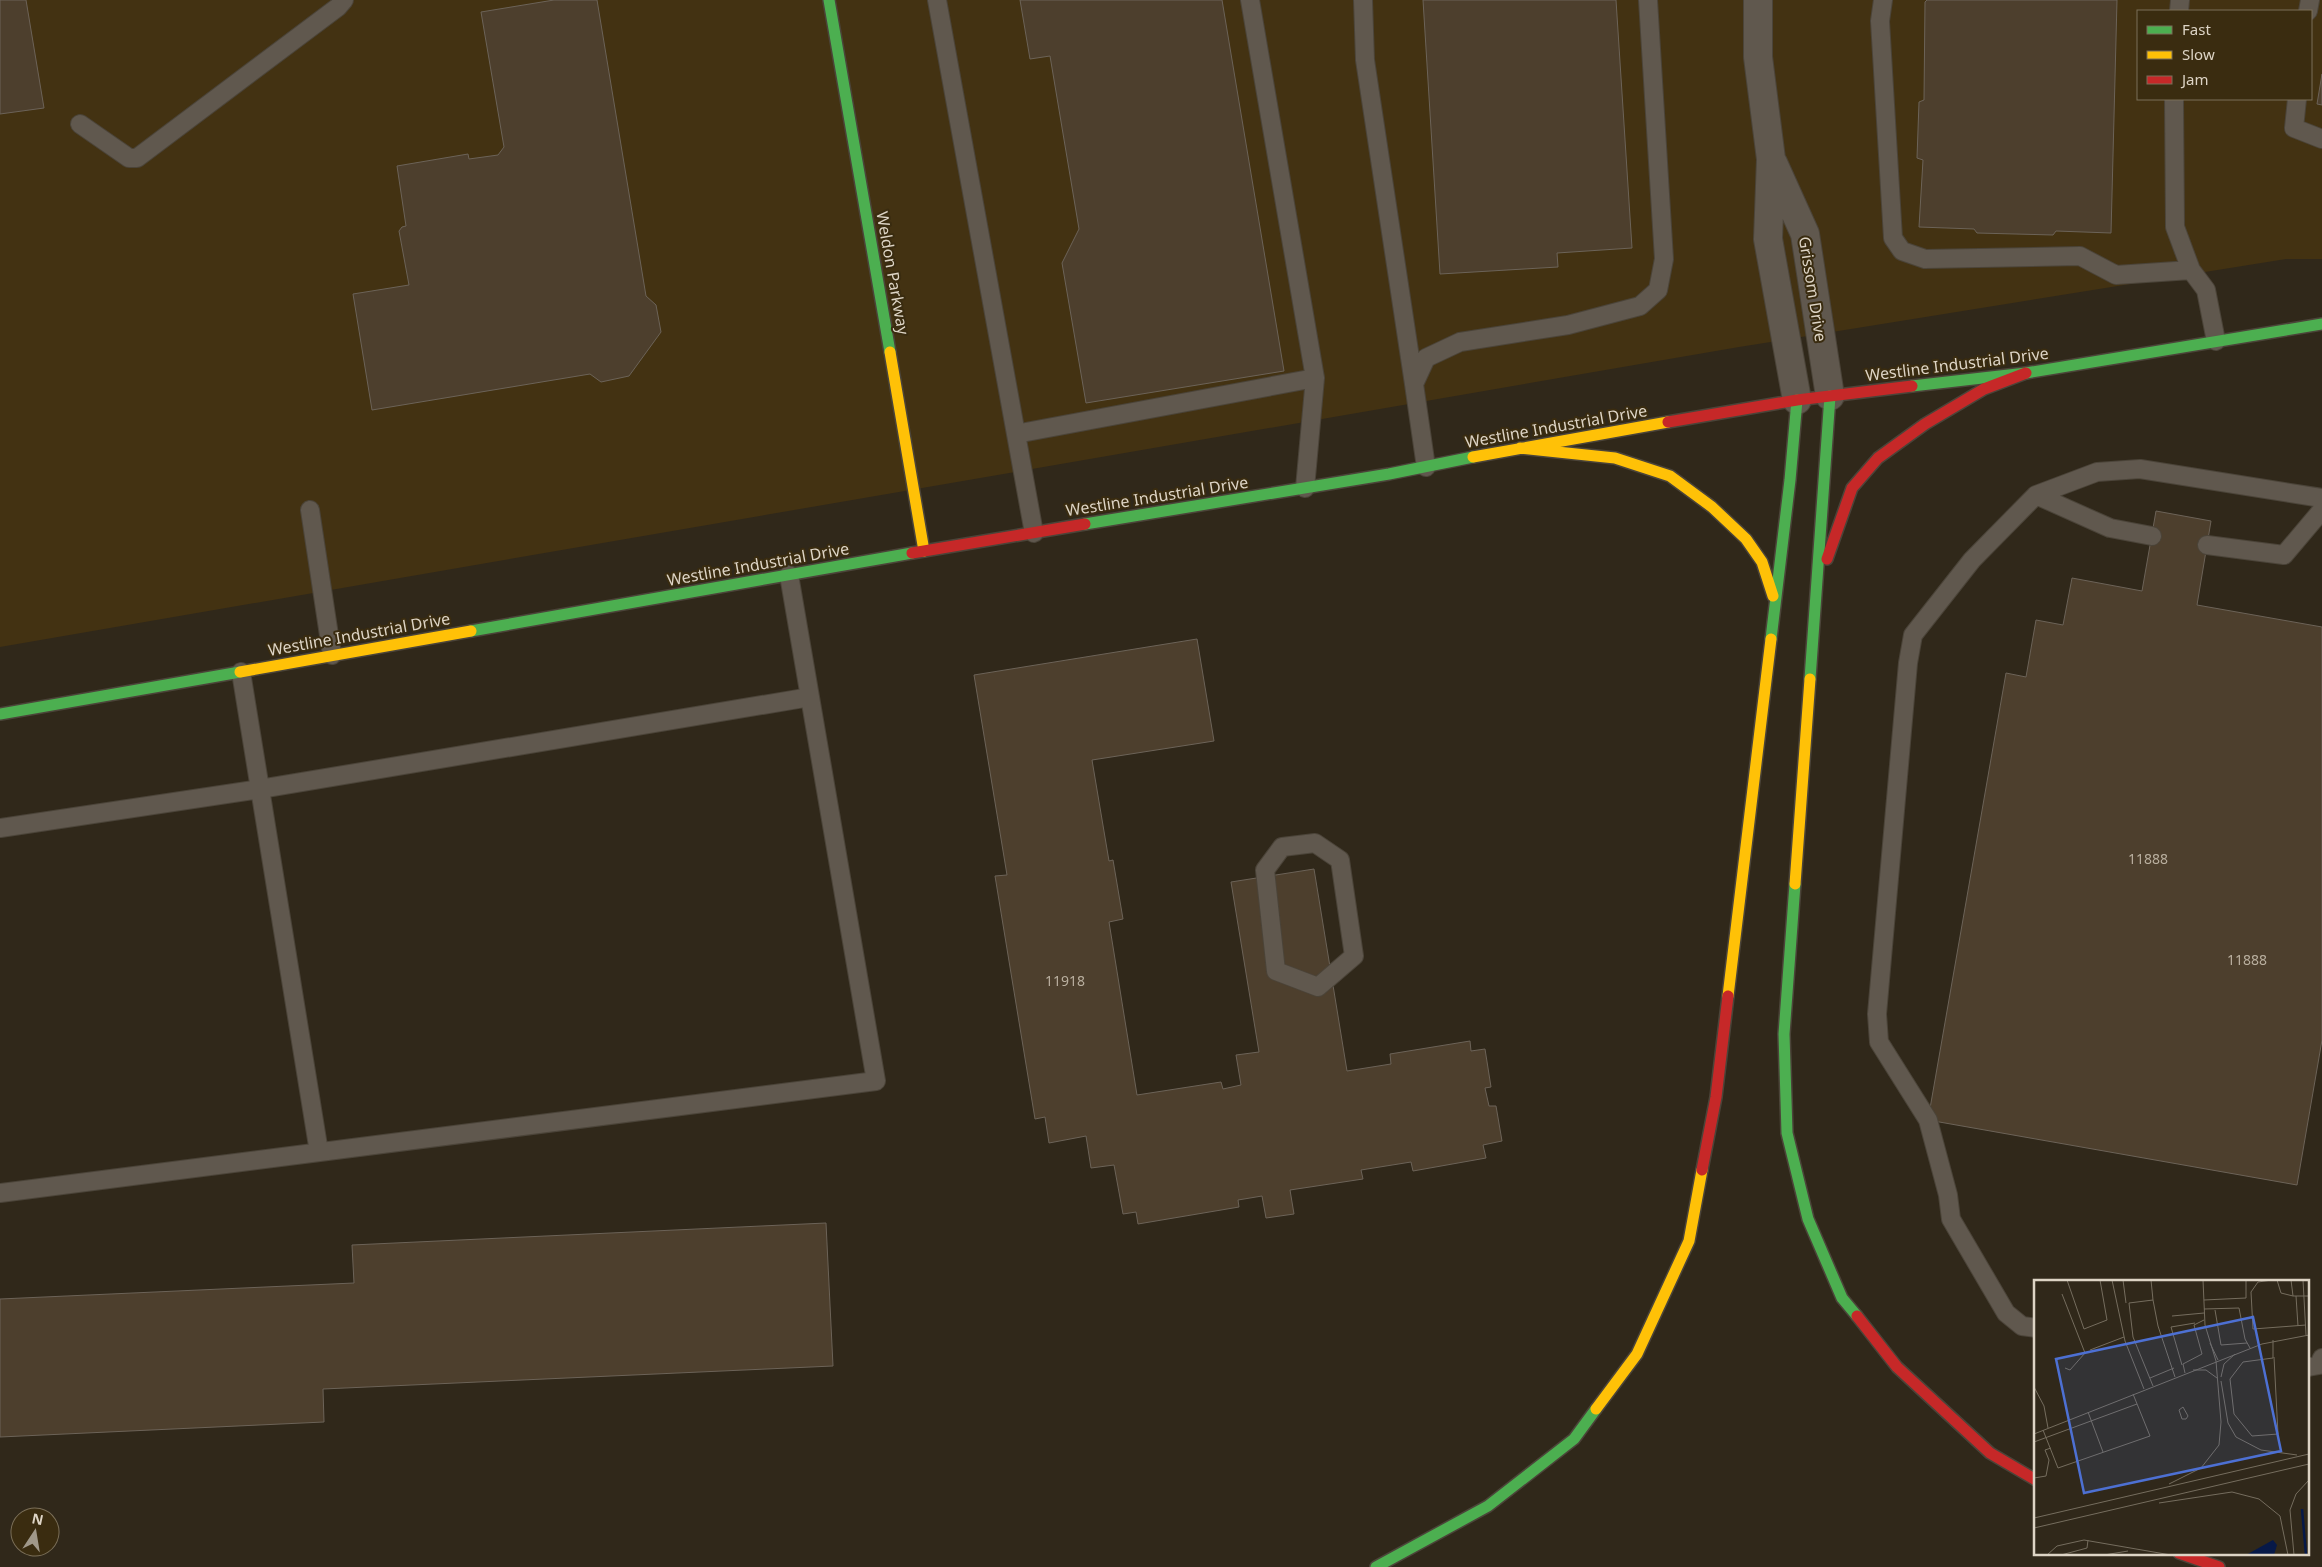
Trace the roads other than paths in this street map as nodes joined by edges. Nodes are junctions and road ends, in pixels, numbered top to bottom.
1 (344, 0) edge
2 (829, 0) edge
3 (937, 0) edge
4 (1250, 0) edge
5 (1363, 0) edge
6 (1648, 0) edge
7 (1758, 0) edge
8 (1882, 0) edge
9 (2174, 100) edge
10 (2297, 100) edge
11 (80, 124) dead end
12 (2322, 139) edge
13 (1771, 159) junction
14 (2190, 270) junction
15 (2322, 324) edge
16 (2216, 341) junction
17 (2026, 373) junction
18 (1315, 378) junction
19 (1414, 384) junction
20 (1830, 396) junction
21 (1797, 400) junction
22 (1016, 434) junction
23 (1520, 448) junction
24 (1426, 467) junction
25 (1305, 488) junction
26 (2036, 495) junction
27 (2322, 498) edge
28 (310, 510) dead end
29 (2322, 510) edge
30 (1034, 533) junction
31 (2152, 536) dead end
32 (2208, 544) dead end
33 (924, 551) junction
34 (789, 575) junction
35 (1816, 591) junction
36 (1776, 603) junction
37 (332, 655) junction
38 (241, 672) junction
39 (810, 697) junction
40 (0, 714) edge
41 (260, 789) junction
42 (0, 828) edge
43 (1315, 844) joint
44 (319, 1152) junction
45 (0, 1194) edge
46 (2034, 1328) edge
47 (2322, 1358) edge
48 (2310, 1367) edge
49 (2034, 1479) edge
50 (2182, 1554) edge
51 (1376, 1567) edge
52 (2219, 1567) edge

1 - 11 lane
2 - 33 main road, Weldon Parkway
3 - 22 lane
4 - 18 lane
5 - 19 lane
6 - 19 lane
7 - 13 street, Grissom Drive
8 - 14 lane
9 - 14 lane
10 - 12 lane
13 - 20 street, Grissom Drive
13 - 21 street, Grissom Drive
14 - 16 lane
15 - 16 main road, Westline Industrial Drive
16 - 17 main road, Westline Industrial Drive
17 - 20 main road, Westline Industrial Drive
17 - 35 main road
18 - 22 lane
18 - 25 lane
19 - 24 lane
20 - 21 main road, Westline Industrial Drive
20 - 35 main road
21 - 23 main road, Westline Industrial Drive
21 - 36 main road
22 - 30 lane
23 - 24 main road, Westline Industrial Drive
23 - 36 main road
24 - 25 main road, Westline Industrial Drive
25 - 30 main road, Westline Industrial Drive
26 - 27 lane
26 - 31 lane
26 - 46 lane
28 - 37 lane
29 - 32 lane
30 - 33 main road, Westline Industrial Drive
33 - 34 main road, Westline Industrial Drive
34 - 37 main road, Westline Industrial Drive
34 - 39 lane
35 - 49 main road
36 - 51 main road
37 - 38 main road, Westline Industrial Drive
38 - 40 main road, Westline Industrial Drive
38 - 41 lane
39 - 41 lane
39 - 44 lane
41 - 42 lane
41 - 44 lane
43 - 43 lane
44 - 45 lane
47 - 48 lane
50 - 52 main road

